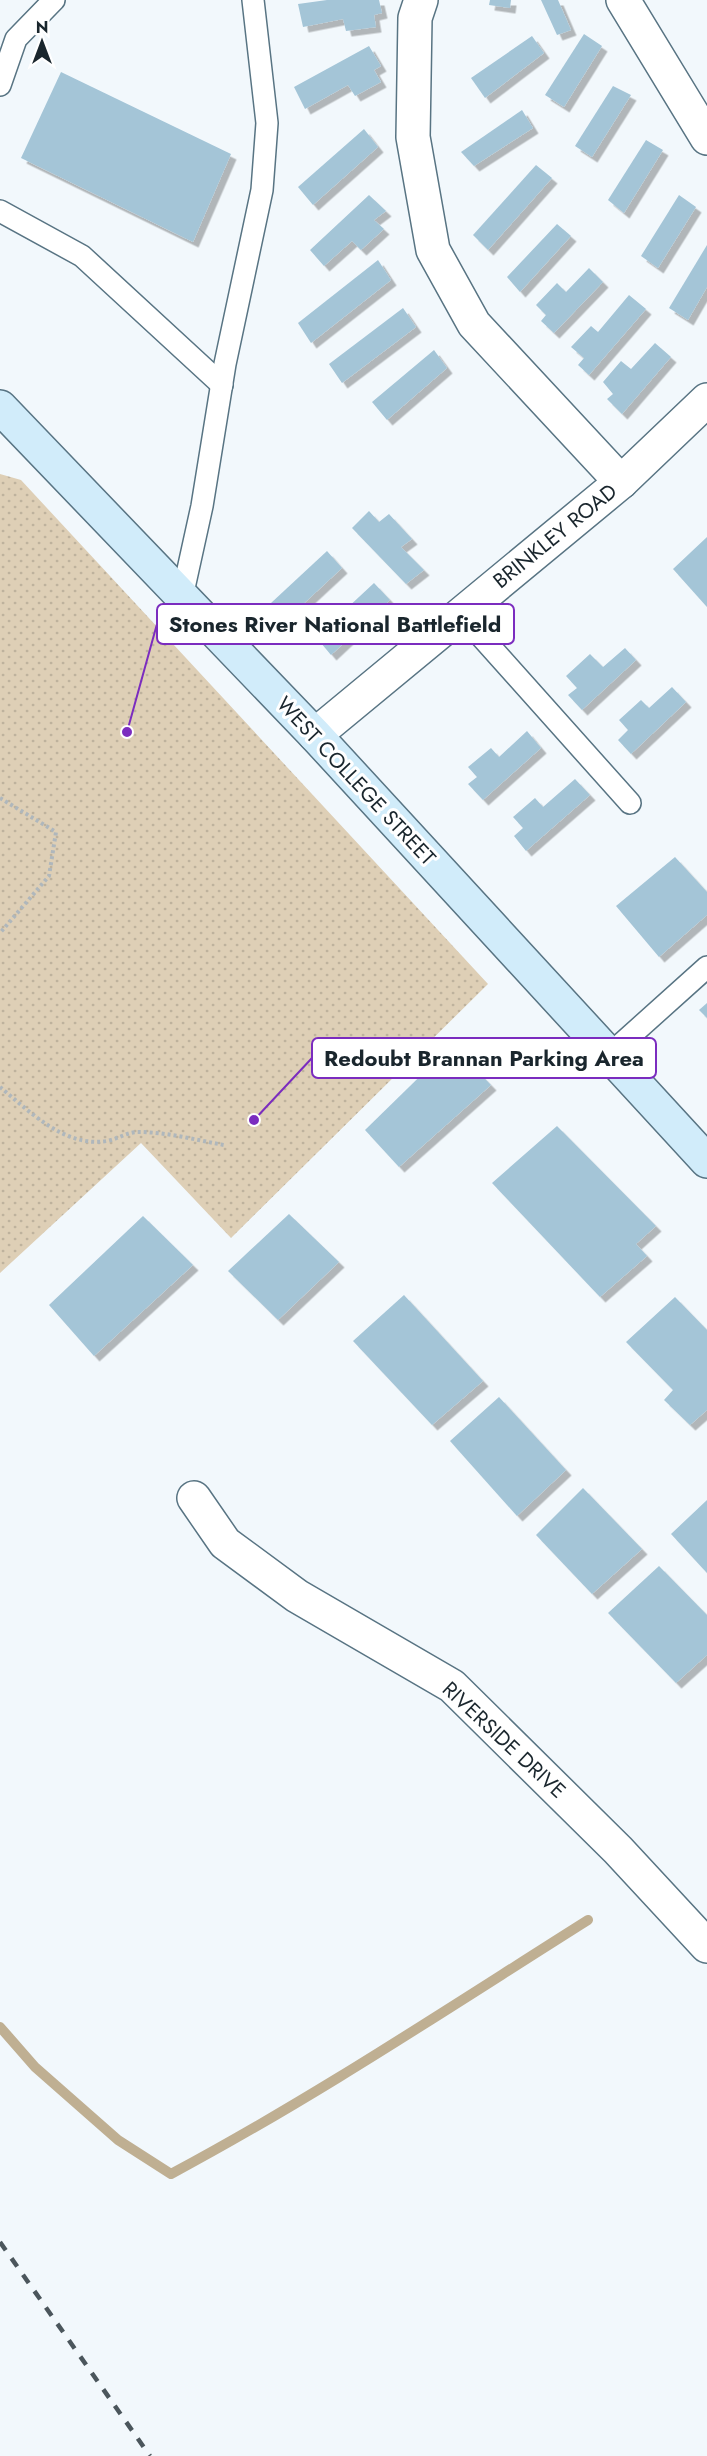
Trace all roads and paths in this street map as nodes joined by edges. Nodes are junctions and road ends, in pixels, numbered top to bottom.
1 (54, 0) edge
2 (253, 0) edge
3 (421, 0) edge
4 (623, 0) edge
5 (0, 85) edge
6 (707, 138) edge
7 (0, 211) edge
8 (222, 385) junction
9 (707, 400) edge
10 (0, 407) edge
11 (621, 482) junction
12 (182, 597) junction
13 (461, 614) junction
14 (315, 735) junction
15 (0, 798) edge
16 (630, 803) dead end
17 (0, 933) edge
18 (707, 967) edge
19 (609, 1055) junction
20 (0, 1087) edge
21 (224, 1145) dead end
22 (707, 1161) edge
23 (194, 1498) dead end
24 (707, 1946) edge

1 - 5 lane
2 - 8 lane
3 - 11 street
4 - 6 street
7 - 8 lane
8 - 12 lane
9 - 11 street, BRINKLEY ROAD
10 - 12 street, WEST COLLEGE STREET
11 - 13 street, BRINKLEY ROAD
12 - 14 street, WEST COLLEGE STREET
13 - 14 street, BRINKLEY ROAD
13 - 16 lane
14 - 19 street, WEST COLLEGE STREET
15 - 17 path
18 - 19 lane
19 - 22 street, WEST COLLEGE STREET
20 - 21 path
23 - 24 street, RIVERSIDE DRIVE

